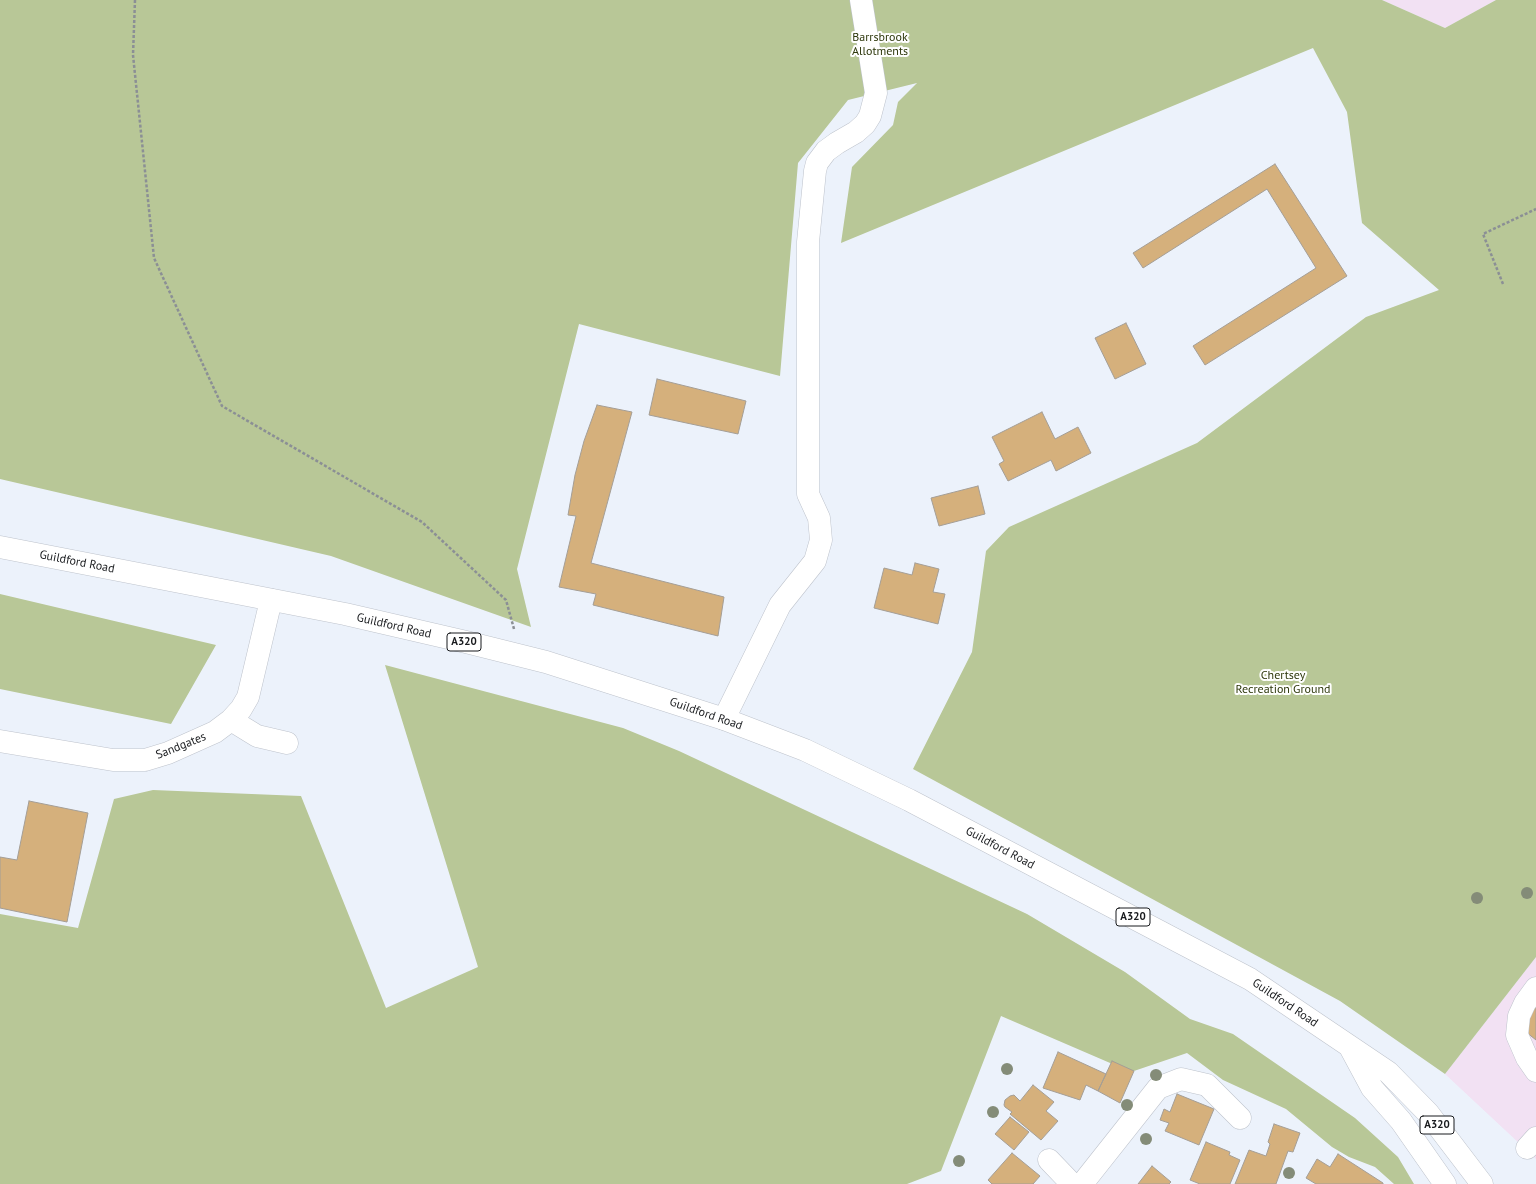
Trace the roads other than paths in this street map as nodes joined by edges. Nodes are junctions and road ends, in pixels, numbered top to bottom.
1 (861, 0) edge
2 (0, 547) edge
3 (271, 600) junction
4 (724, 718) junction
5 (231, 720) junction
6 (0, 741) edge
7 (287, 743) dead end
8 (1536, 988) edge
9 (1349, 1046) junction
10 (1536, 1071) edge
11 (1240, 1118) dead end
12 (1049, 1160) dead end
13 (1072, 1184) edge
14 (1082, 1184) edge
15 (1445, 1184) edge
16 (1482, 1184) edge

1 - 4 main road
2 - 3 main road, Guildford Road / A320
3 - 4 main road, Guildford Road / A320
3 - 5 main road, Sandgates
4 - 9 main road, Guildford Road / A320
5 - 6 main road, Sandgates
5 - 7 main road
8 - 10 main road
9 - 15 main road, Guildford Road / A320
9 - 16 main road, Guildford Road / A320
11 - 14 main road
12 - 13 main road

